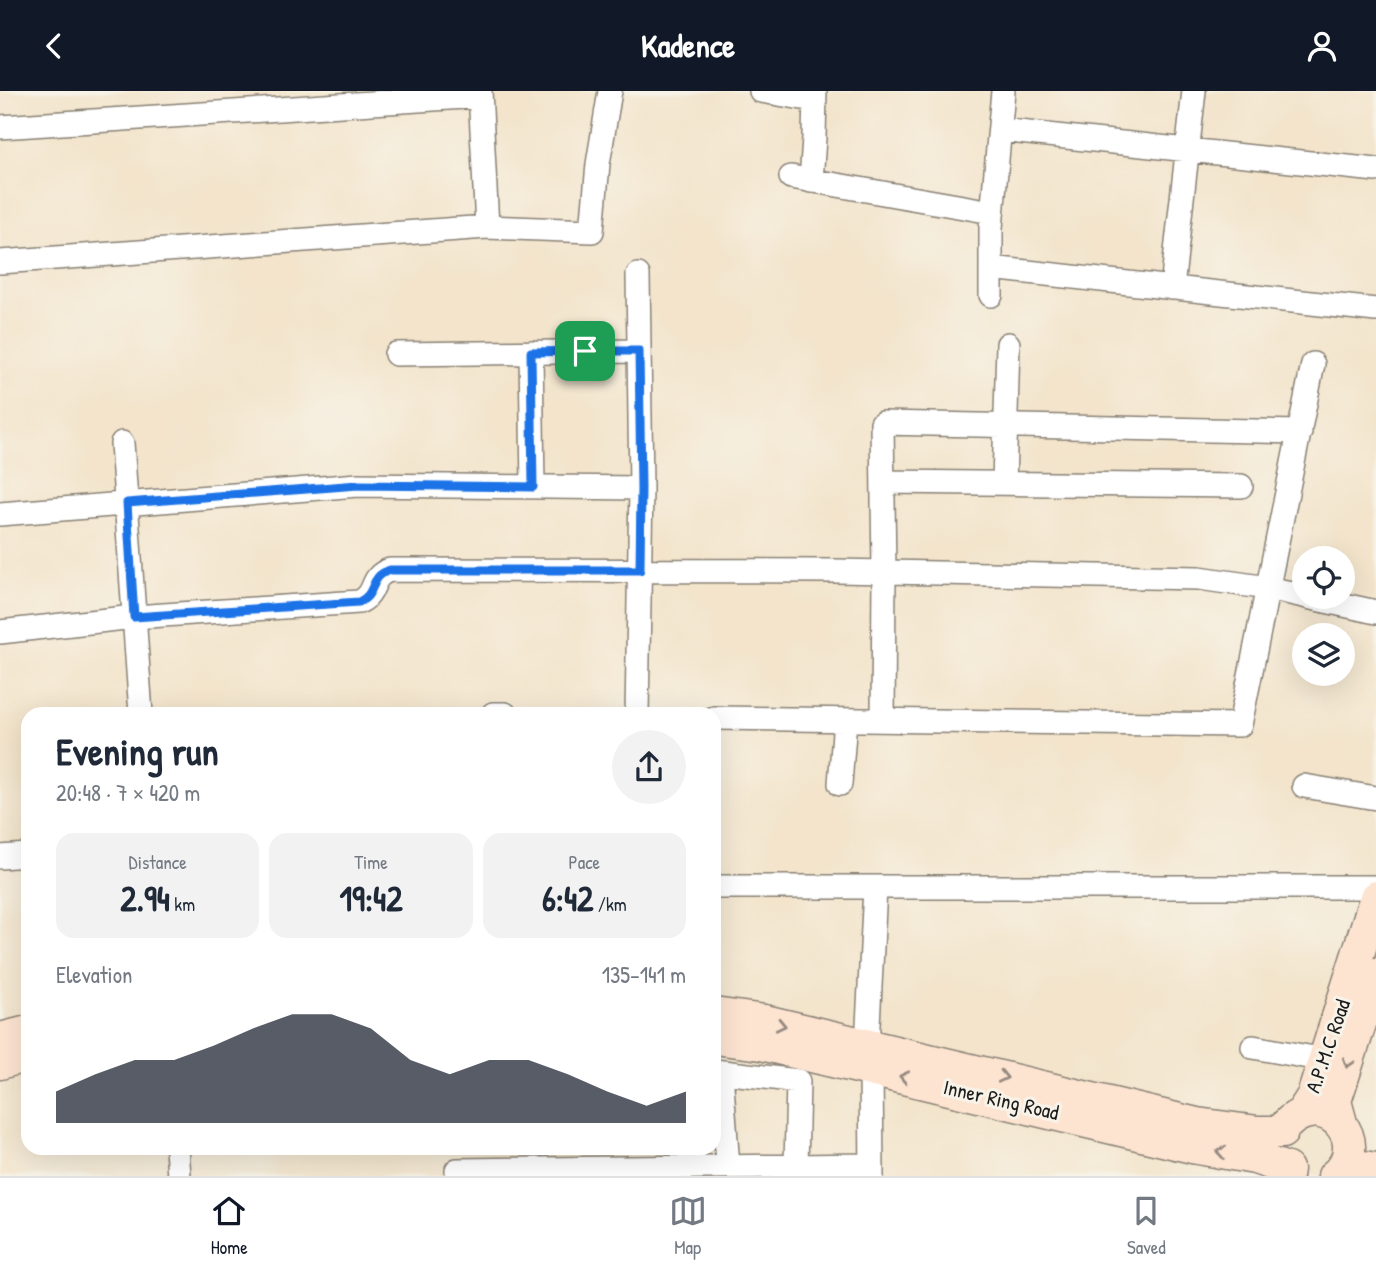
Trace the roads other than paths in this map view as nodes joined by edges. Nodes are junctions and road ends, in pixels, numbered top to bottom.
1 (610, 91) edge
2 (761, 91) edge
3 (1003, 91) edge
4 (1194, 91) edge
5 (480, 93) edge
6 (815, 95) edge
7 (0, 127) edge
8 (1000, 130) junction
9 (1189, 150) junction
10 (1376, 170) edge
11 (992, 212) junction
12 (487, 227) junction
13 (0, 262) edge
14 (991, 268) junction
15 (638, 275) dead end
16 (1172, 288) junction
17 (991, 295) dead end
18 (1376, 310) edge
19 (1008, 344) dead end
20 (639, 351) junction
21 (531, 352) junction
22 (396, 354) dead end
23 (1313, 363) dead end
24 (1004, 426) junction
25 (1300, 432) junction
26 (122, 443) dead end
27 (883, 482) junction
28 (1004, 483) junction
29 (1241, 486) dead end
30 (533, 487) junction
31 (641, 488) junction
32 (127, 503) junction
33 (0, 514) edge
34 (640, 570) junction
35 (884, 572) junction
36 (1268, 588) junction
37 (1292, 593) edge
38 (1355, 607) edge
39 (1376, 612) edge
40 (134, 617) junction
41 (0, 632) edge
42 (140, 707) edge
43 (637, 707) edge
44 (721, 718) edge
45 (845, 720) junction
46 (883, 720) junction
47 (841, 784) dead end
48 (1304, 786) dead end
49 (1376, 798) edge
50 (21, 856) edge
51 (0, 857) edge
52 (721, 887) edge
53 (1376, 887) edge
54 (875, 888) junction
55 (1376, 897) edge
56 (1376, 976) edge
57 (721, 1015) edge
58 (21, 1034) edge
59 (0, 1039) edge
60 (721, 1039) edge
61 (1253, 1047) dead end
62 (21, 1057) edge
63 (869, 1057) junction
64 (1325, 1060) junction
65 (0, 1063) edge
66 (721, 1071) edge
67 (721, 1100) edge
68 (1292, 1122) junction
69 (1342, 1125) junction
70 (1376, 1137) edge
71 (178, 1155) edge
72 (555, 1158) edge
73 (644, 1158) edge
74 (796, 1165) junction
75 (728, 1167) junction
76 (1376, 1169) edge
77 (872, 1170) edge
78 (1340, 1170) edge
79 (1289, 1174) edge
80 (179, 1176) edge
81 (457, 1176) edge

1 - 12 street
2 - 6 street
3 - 8 street
4 - 9 street
5 - 7 street
5 - 12 street
6 - 11 street
8 - 9 street
8 - 11 street
9 - 10 street
9 - 16 street
11 - 14 street
12 - 13 street
14 - 16 street
14 - 17 street
15 - 20 street
16 - 18 street
19 - 24 street
20 - 21 street
20 - 31 street
21 - 22 street
21 - 30 street
23 - 25 street
24 - 25 street
24 - 27 street
24 - 28 street
25 - 36 street
26 - 32 street
27 - 28 street
27 - 35 street
28 - 29 street
30 - 31 street
30 - 32 street
31 - 34 street
32 - 33 street
32 - 40 street
34 - 35 street
34 - 40 street
34 - 43 street
35 - 36 street
35 - 46 street
36 - 37 street
36 - 46 street
38 - 39 street
40 - 41 street
40 - 42 street
44 - 45 street
45 - 46 street
45 - 47 street
48 - 49 street
50 - 51 street
52 - 54 street
53 - 54 street
54 - 63 street
55 - 64 main road, A.P.M.C Road
56 -> 69 main road, A.P.M.C Road
57 -> 63 main road, Inner Ring Road
58 - 59 main road
60 - 63 main road, Inner Ring Road
61 - 64 street
62 - 65 main road
63 -> 68 main road, Inner Ring Road
63 - 77 street
79 -> 63 main road, Inner Ring Road
64 - 68 main road, A.P.M.C Road
66 - 74 street
67 - 75 street
68 - 69 main road, Inner Ring Road
68 - 79 main road
69 - 70 main road
69 - 78 main road, A.P.M.C Road
71 - 80 street
72 - 73 street
72 - 81 street
73 - 75 street
74 - 75 street
74 - 77 street
76 - 78 main road

